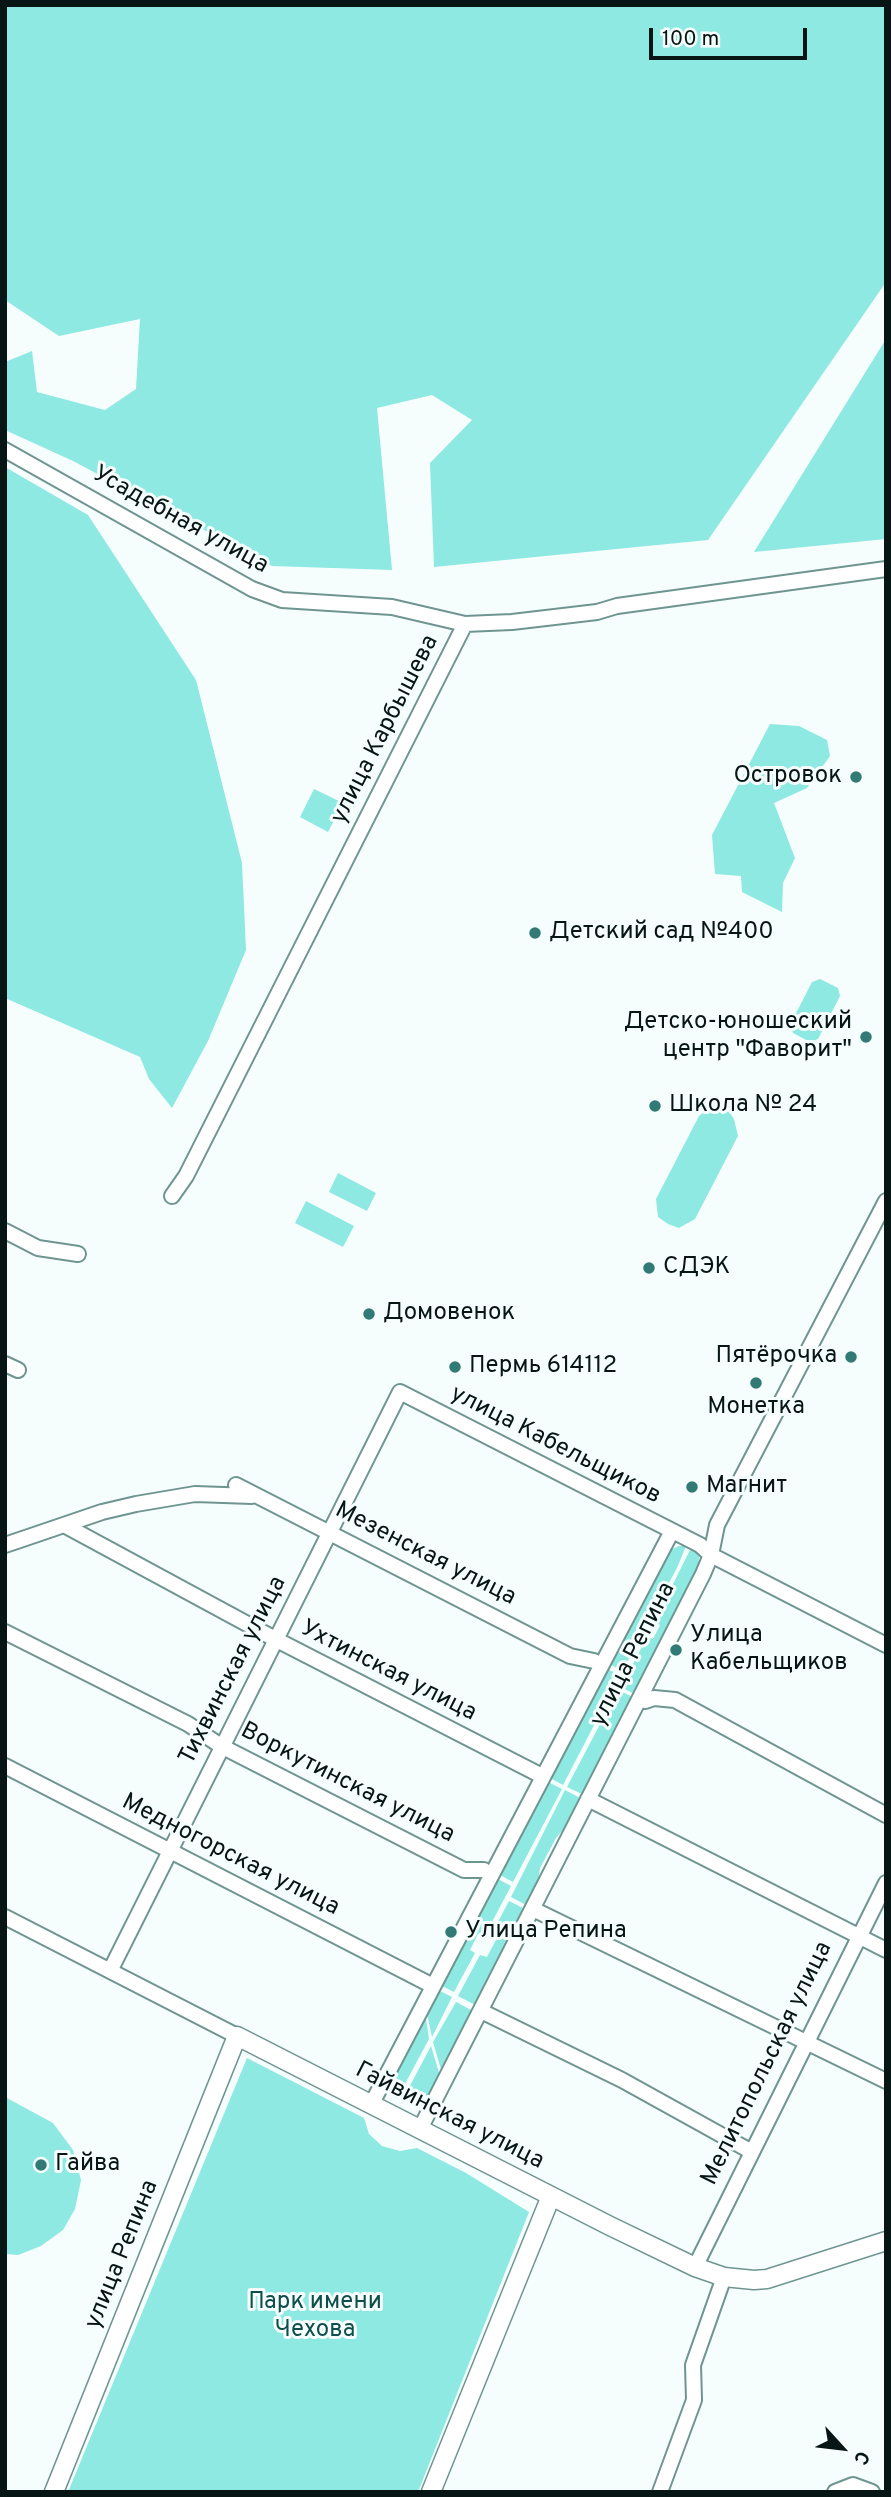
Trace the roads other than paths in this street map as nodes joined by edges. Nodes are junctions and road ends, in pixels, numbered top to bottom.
1 (5, 450) edge
2 (886, 569) edge
3 (465, 624) junction
4 (172, 1196) dead end
5 (886, 1201) edge
6 (5, 1231) edge
7 (78, 1254) dead end
8 (400, 1392) joint
9 (236, 1485) dead end
10 (260, 1496) junction
11 (717, 1525) junction
12 (66, 1526) junction
13 (672, 1531) junction
14 (330, 1532) junction
15 (691, 1540) junction
16 (5, 1545) edge
17 (711, 1555) junction
18 (5, 1632) edge
19 (275, 1639) junction
20 (886, 1645) edge
21 (594, 1661) dead end
22 (645, 1701) dead end
23 (221, 1746) junction
24 (5, 1766) edge
25 (542, 1776) junction
26 (588, 1799) junction
27 (886, 1815) edge
28 (170, 1851) junction
29 (484, 1870) dead end
30 (886, 1883) edge
31 (539, 1912) dead end
32 (5, 1917) edge
33 (858, 1937) junction
34 (886, 1950) edge
35 (110, 1971) junction
36 (433, 1986) junction
37 (481, 2011) junction
38 (237, 2036) junction
39 (807, 2042) junction
40 (886, 2081) edge
41 (371, 2105) junction
42 (420, 2130) junction
43 (751, 2152) junction
44 (551, 2196) junction
45 (886, 2241) edge
46 (695, 2267) junction
47 (724, 2277) junction
48 (54, 2492) edge
49 (431, 2492) edge
50 (660, 2492) edge
51 (835, 2492) edge
52 (872, 2492) edge

1 - 3 street, Усадебная улица
2 - 3 street, улица Карбышева
3 - 4 street, улица Карбышева
5 - 11 street, улица Репина
6 - 7 street
8 - 13 street, улица Кабельщиков
8 - 14 street, Тихвинская улица
9 - 10 street, Мезенская улица
10 - 12 street
10 - 14 street, Мезенская улица
11 - 15 street
11 - 17 street, улица Репина
12 - 16 street
12 - 19 street, Ухтинская улица
13 - 15 street, улица Кабельщиков
13 - 25 street, улица Репина
14 - 19 street, Тихвинская улица
14 - 21 street, Мезенская улица
15 - 17 street, улица Кабельщиков
17 - 20 street, улица Кабельщиков
17 - 26 street, улица Репина
18 - 23 street, Воркутинская улица
19 - 23 street, Тихвинская улица
19 - 25 street, Ухтинская улица
22 - 27 street
23 - 28 street, Тихвинская улица
23 - 29 street, Воркутинская улица
24 - 28 street, Медногорская улица
25 - 36 street, улица Репина
26 - 33 street
26 - 37 street, улица Репина
28 - 35 street, Тихвинская улица
28 - 36 street, Медногорская улица
30 - 33 street, Мелитопольская улица
31 - 39 street
32 - 35 street, Гайвинская улица
33 - 34 street
33 - 39 street, Мелитопольская улица
35 - 38 street, Гайвинская улица
36 - 41 street, улица Репина
37 - 42 street, улица Репина
37 - 43 street
38 - 41 main road, Гайвинская улица
38 - 48 main road, улица Репина
39 - 40 street
39 - 43 street, Мелитопольская улица
41 - 42 main road, Гайвинская улица
42 - 44 main road, Гайвинская улица
43 - 46 street, Мелитопольская улица
44 - 46 main road, Гайвинская улица
44 - 49 main road
45 - 47 main road, Гайвинская улица
46 - 47 main road, Гайвинская улица
47 - 50 street
51 - 52 street

